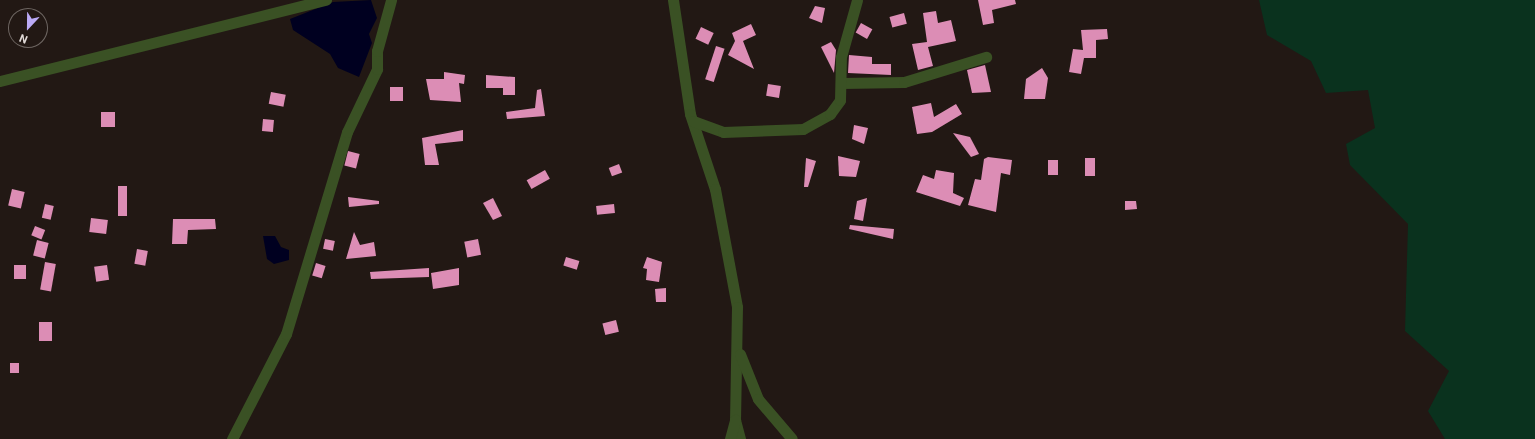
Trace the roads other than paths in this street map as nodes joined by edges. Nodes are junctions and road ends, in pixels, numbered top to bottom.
1 (326, 0) edge
2 (391, 0) edge
3 (673, 0) edge
4 (857, 0) edge
5 (986, 57) dead end
6 (0, 81) edge
7 (842, 83) junction
8 (693, 121) junction
9 (738, 345) junction
10 (735, 420) junction
11 (232, 439) edge
12 (730, 439) edge
13 (740, 439) edge
14 (792, 439) edge

1 - 6 street
2 - 11 street
3 - 8 street
4 - 7 street
5 - 7 street
7 - 8 street
8 - 9 street
9 - 10 street
9 - 14 street
10 - 12 street
10 - 13 street

